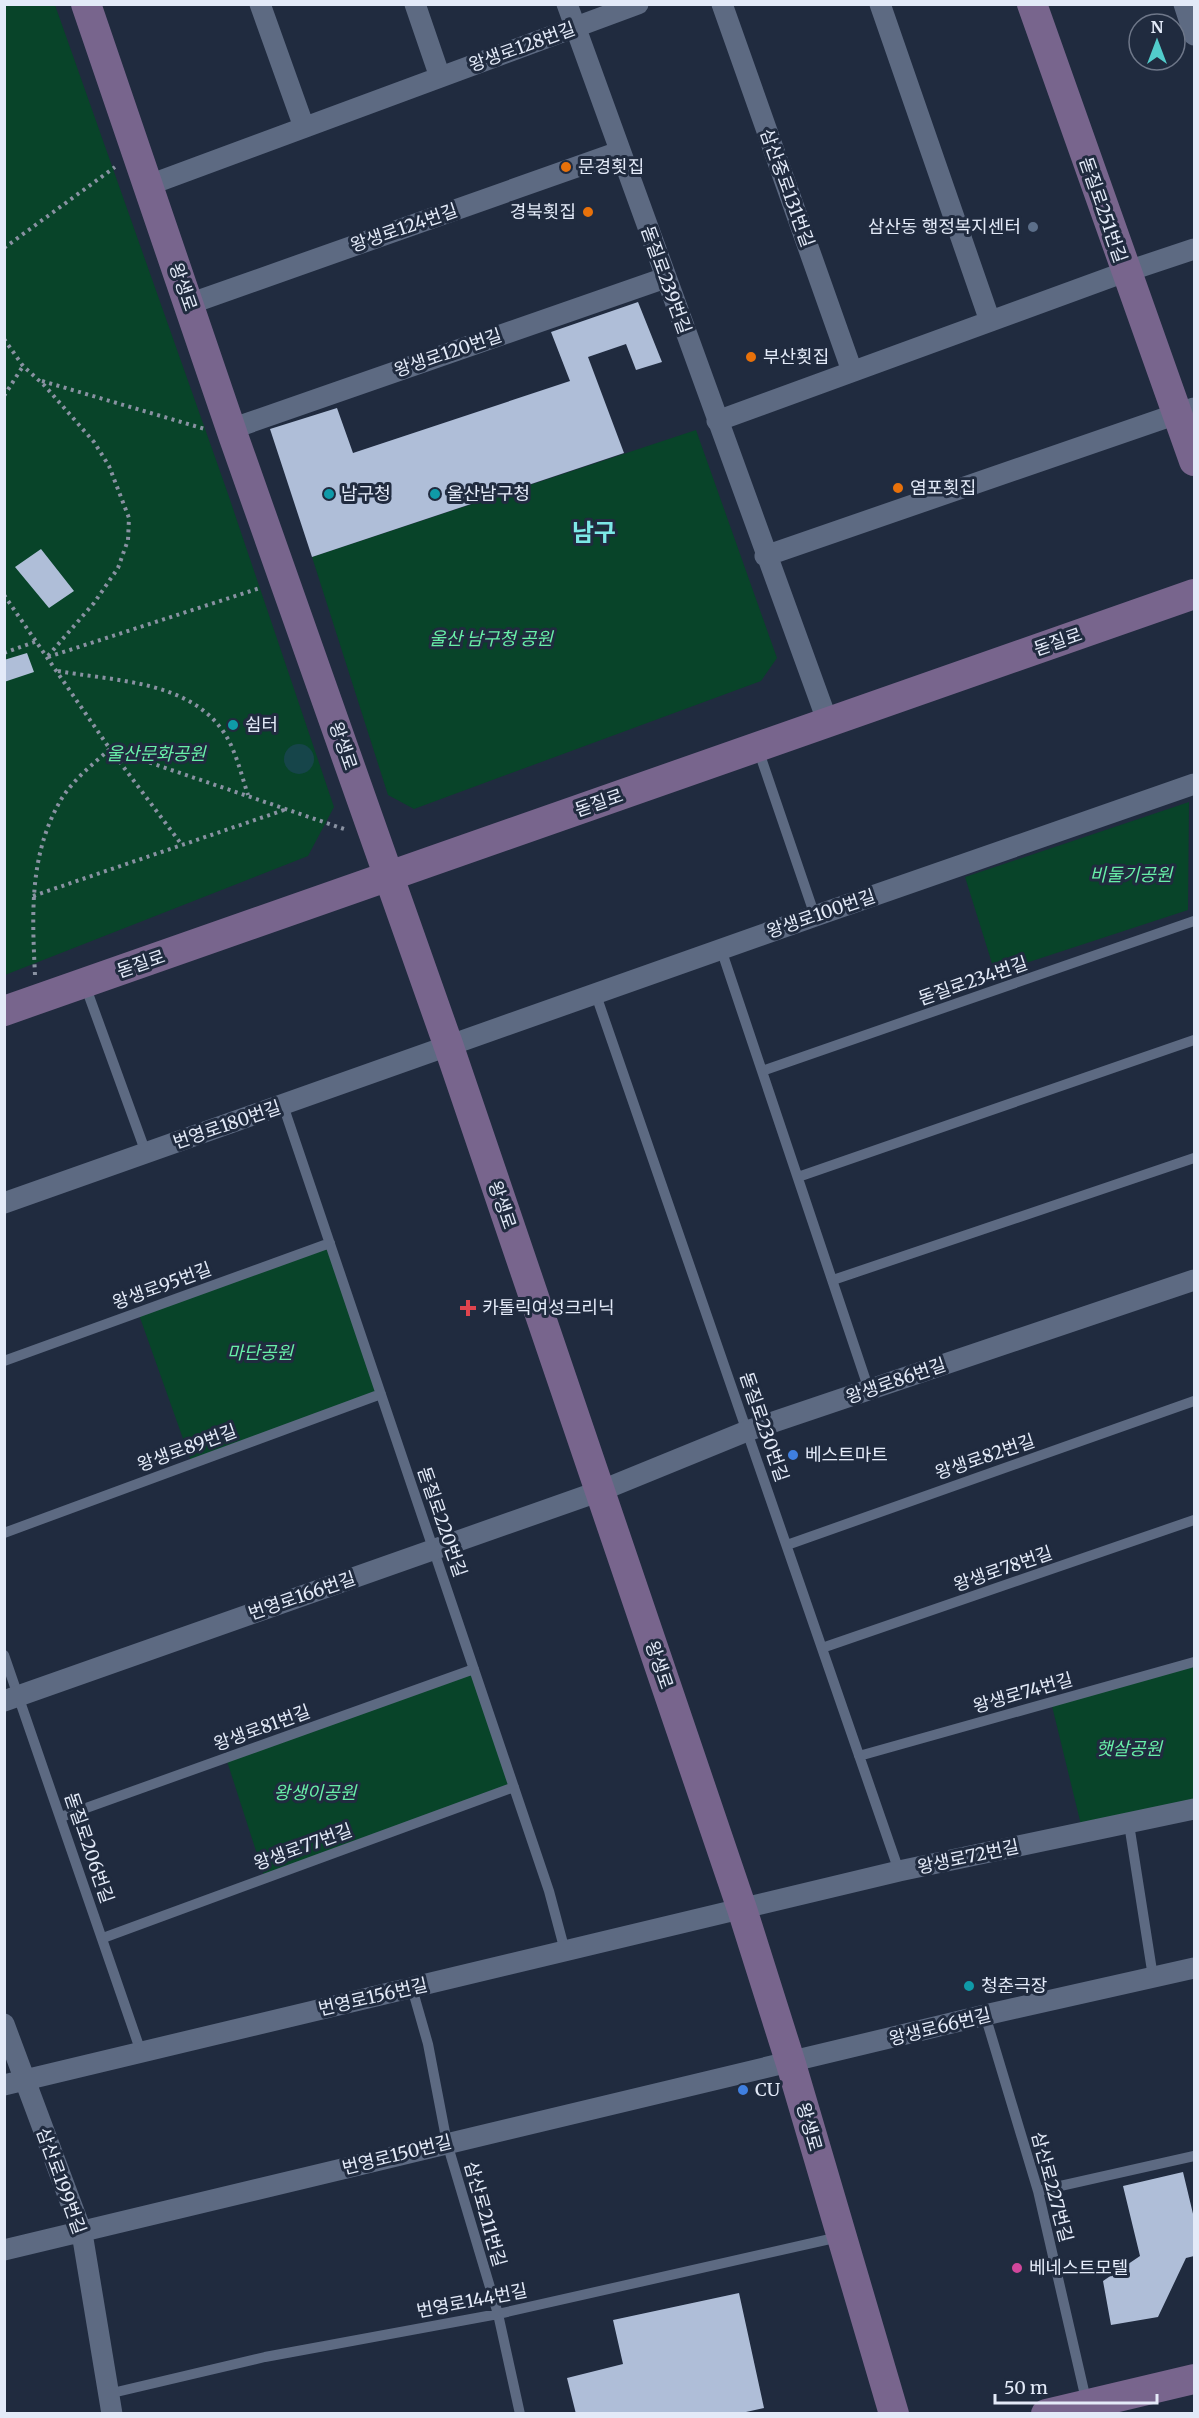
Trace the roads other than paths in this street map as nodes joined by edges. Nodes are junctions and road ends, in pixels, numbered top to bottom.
1 (86, 4) edge
2 (260, 4) edge
3 (415, 4) edge
4 (567, 4) edge
5 (638, 4) edge
6 (723, 4) edge
7 (880, 4) edge
8 (1032, 4) edge
9 (1184, 4) edge
10 (574, 28) junction
11 (1194, 35) edge
12 (440, 77) junction
13 (304, 127) junction
14 (619, 152) junction
15 (149, 185) junction
16 (1194, 249) edge
17 (1125, 272) junction
18 (665, 278) junction
19 (189, 304) junction
20 (990, 321) junction
21 (852, 371) junction
22 (1186, 411) edge
23 (717, 421) junction
24 (232, 433) junction
25 (1194, 461) edge
26 (765, 556) junction
27 (1194, 594) edge
28 (828, 723) junction
29 (757, 747) junction
30 (1194, 784) edge
31 (389, 877) junction
32 (815, 916) junction
33 (1194, 921) edge
34 (721, 949) junction
35 (84, 983) junction
36 (596, 994) junction
37 (4, 1011) edge
38 (1194, 1040) edge
39 (448, 1047) junction
40 (762, 1071) junction
41 (284, 1105) junction
42 (146, 1153) junction
43 (1194, 1158) edge
44 (798, 1177) junction
45 (4, 1203) edge
46 (330, 1243) junction
47 (833, 1280) junction
48 (1194, 1280) edge
49 (4, 1360) edge
50 (869, 1390) junction
51 (381, 1394) junction
52 (1194, 1401) edge
53 (747, 1431) junction
54 (600, 1491) junction
55 (1194, 1520) edge
56 (4, 1533) edge
57 (787, 1545) junction
58 (434, 1550) junction
59 (822, 1648) junction
60 (4, 1655) edge
61 (1194, 1662) edge
62 (474, 1669) junction
63 (12, 1699) edge
64 (860, 1756) junction
65 (514, 1787) junction
66 (1194, 1809) edge
67 (61, 1817) junction
68 (1129, 1824) junction
69 (899, 1871) junction
70 (742, 1909) junction
71 (103, 1938) junction
72 (566, 1951) junction
73 (1194, 1968) edge
74 (1154, 1977) junction
75 (412, 1988) junction
76 (985, 2015) junction
77 (4, 2024) edge
78 (141, 2052) junction
79 (791, 2064) junction
80 (14, 2083) edge
81 (447, 2143) junction
82 (1194, 2156) edge
83 (1038, 2191) junction
84 (82, 2233) junction
85 (842, 2236) junction
86 (4, 2250) edge
87 (498, 2314) junction
88 (1194, 2379) edge
89 (110, 2404) edge
90 (1087, 2404) junction
91 (520, 2414) edge
92 (894, 2414) edge
93 (1046, 2414) edge

1 - 15 main road, 왕생로
2 - 13 street
3 - 12 street
4 - 10 street, 돋질로239번길
5 - 10 street, 왕생로128번길
6 - 21 street, 삼산중로131번길
7 - 20 street
8 - 17 main road, 돋질로251번길
9 - 11 street
10 - 12 street, 왕생로128번길
10 - 14 street, 돋질로239번길
12 - 13 street, 왕생로128번길
13 - 15 street, 왕생로128번길
14 - 18 street, 돋질로239번길
14 - 19 street, 왕생로124번길
15 - 19 main road, 왕생로
16 - 17 street
17 - 20 street
17 - 22 main road, 돋질로251번길
18 - 23 street, 돋질로239번길
18 - 24 street, 왕생로120번길
19 - 24 main road, 왕생로
20 - 21 street
21 - 23 street
22 - 25 main road, 돋질로251번길
22 - 26 street
23 - 26 street, 돋질로239번길
24 - 31 main road, 왕생로
26 - 28 street, 돋질로239번길
27 - 28 main road, 돋질로
28 - 29 main road, 돋질로
29 - 31 main road, 돋질로
29 - 32 lane
30 - 32 street, 왕생로100번길
31 - 35 main road, 돋질로
31 - 39 main road, 왕생로
32 - 34 street, 왕생로100번길
33 - 40 lane, 돋질로234번길
34 - 36 street, 왕생로100번길
34 - 40 lane
35 - 37 main road, 돋질로
35 - 42 lane
36 - 39 street, 왕생로100번길
36 - 53 lane, 돋질로230번길
38 - 44 lane
39 - 41 street, 번영로180번길
39 - 54 main road, 왕생로
40 - 44 lane
41 - 42 street, 번영로180번길
41 - 46 lane, 돋질로220번길
42 - 45 street, 번영로180번길
43 - 47 lane
44 - 47 lane
46 - 49 lane, 왕생로95번길
46 - 51 lane, 돋질로220번길
47 - 50 lane
48 - 50 street, 왕생로86번길
50 - 53 street, 왕생로86번길
51 - 56 lane, 왕생로89번길
51 - 58 lane, 돋질로220번길
52 - 57 lane, 왕생로82번길
53 - 54 street, 왕생로86번길
53 - 57 lane, 돋질로230번길
54 - 58 street, 번영로166번길
54 - 70 main road, 왕생로
55 - 59 lane, 왕생로78번길
57 - 59 lane, 돋질로230번길
58 - 62 lane, 돋질로220번길
58 - 63 street, 번영로166번길
59 - 64 lane, 돋질로230번길
60 - 63 lane, 돋질로206번길
61 - 64 lane, 왕생로74번길
62 - 65 lane, 돋질로220번길
62 - 67 lane, 왕생로81번길
63 - 67 lane, 돋질로206번길
64 - 69 lane, 돋질로230번길
65 - 71 lane, 왕생로77번길
65 - 72 lane, 돋질로220번길
66 - 68 street, 왕생로72번길
67 - 71 lane, 돋질로206번길
68 - 69 street, 왕생로72번길
68 - 74 lane
69 - 70 street, 왕생로72번길
70 - 72 street, 번영로156번길
70 - 79 main road, 왕생로
71 - 78 lane, 돋질로206번길
72 - 75 street, 번영로156번길
73 - 74 street, 왕생로66번길
74 - 76 street, 왕생로66번길
75 - 78 street, 번영로156번길
75 - 81 lane, 삼산로211번길
76 - 79 street, 왕생로66번길
76 - 83 lane, 삼산로227번길
77 - 80 street, 삼산로199번길
78 - 80 street, 번영로156번길
79 - 81 street, 번영로150번길
79 - 85 main road, 왕생로
80 - 84 street, 삼산로199번길
81 - 84 street, 번영로150번길
81 - 87 lane, 삼산로211번길
82 - 83 lane
83 - 90 lane, 삼산로227번길
84 - 86 street, 번영로150번길
84 - 89 street, 삼산로199번길
85 - 87 lane, 번영로144번길
85 - 92 main road, 왕생로
87 - 89 lane, 번영로144번길
87 - 91 lane, 삼산로211번길
88 - 90 main road
90 - 93 main road

